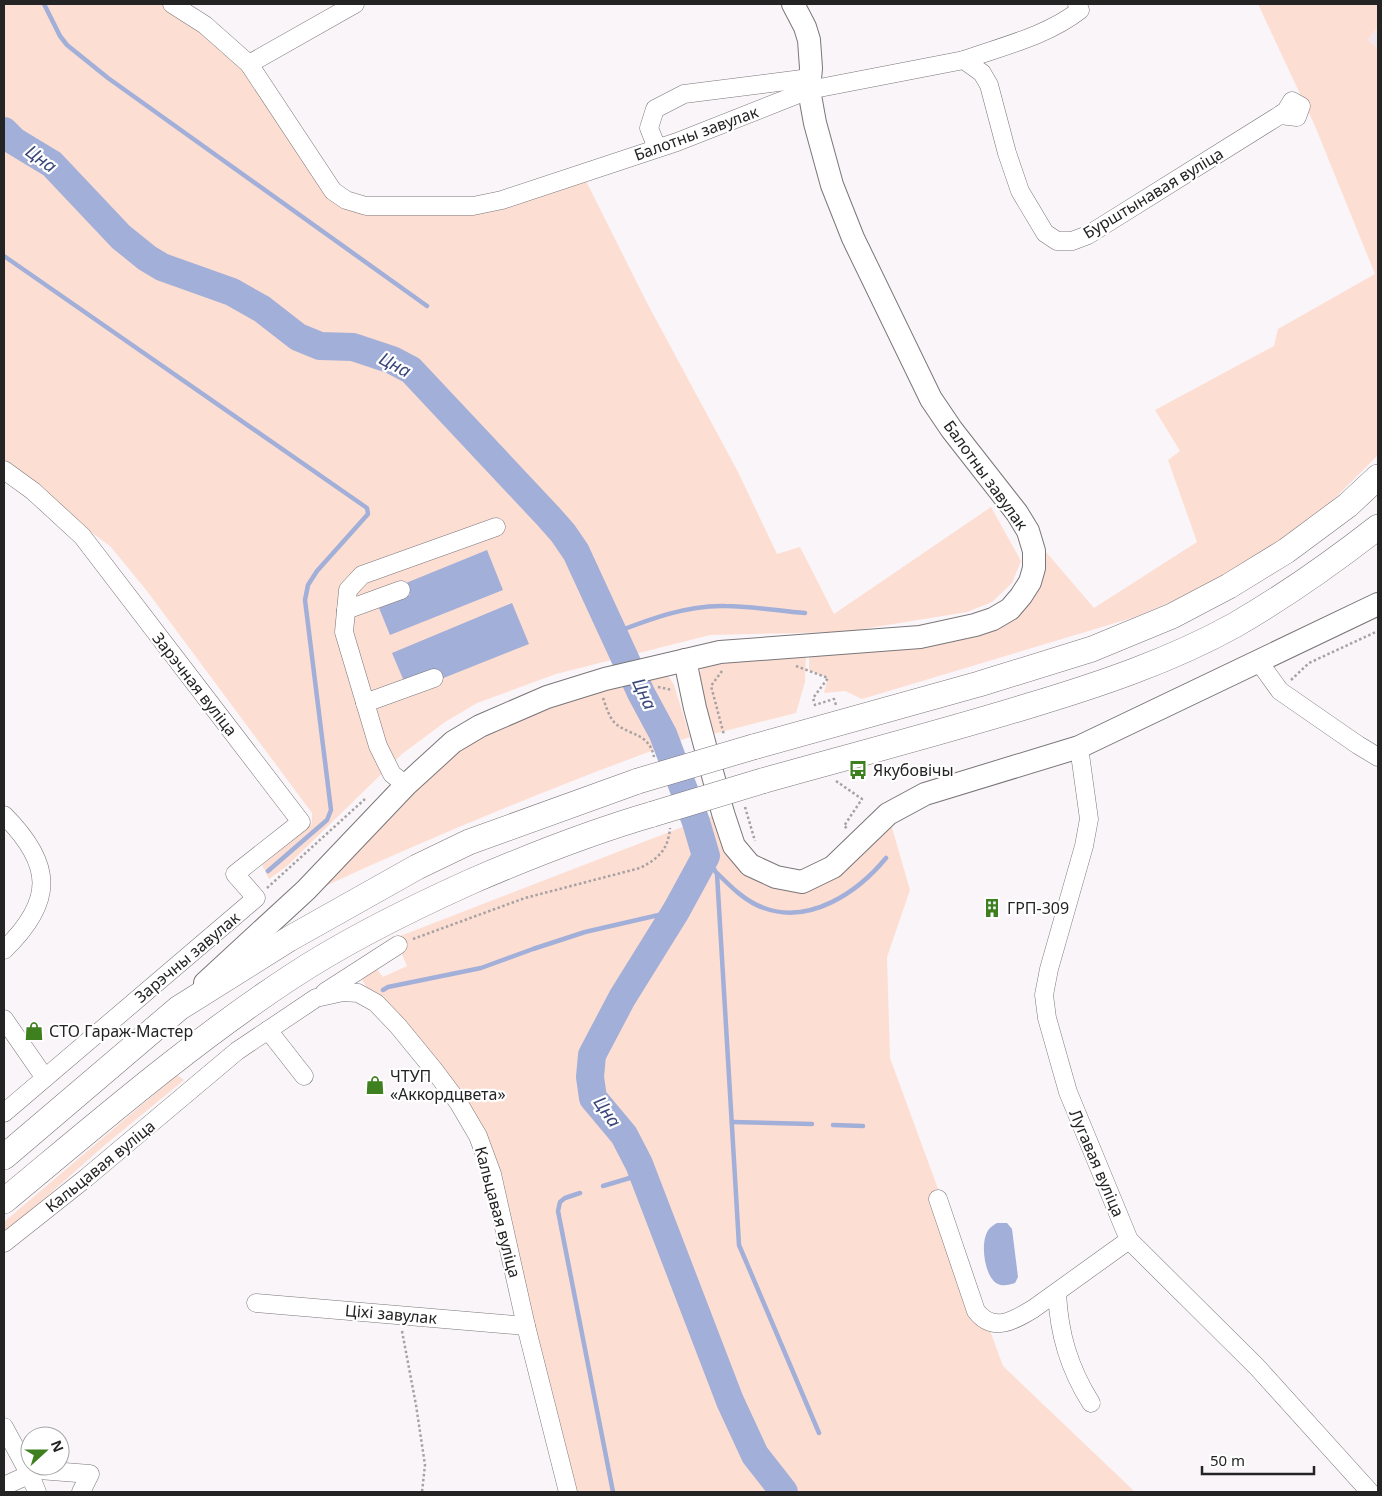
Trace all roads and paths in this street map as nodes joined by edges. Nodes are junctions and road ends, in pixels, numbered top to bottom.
1 (172, 4) edge
2 (355, 4) edge
3 (793, 4) edge
4 (1082, 6) edge
5 (964, 60) junction
6 (249, 64) junction
7 (809, 84) junction
8 (1280, 115) dead end
9 (657, 148) junction
10 (4, 470) edge
11 (1378, 477) edge
12 (496, 527) dead end
13 (1378, 527) edge
14 (401, 590) dead end
15 (1378, 604) edge
16 (346, 610) junction
17 (1378, 631) edge
18 (685, 660) junction
19 (1259, 662) junction
20 (809, 670) dead end
21 (434, 678) dead end
22 (1280, 691) junction
23 (834, 699) dead end
24 (365, 703) junction
25 (1079, 747) junction
26 (1378, 757) edge
27 (835, 780) dead end
28 (406, 786) junction
29 (4, 815) edge
30 (846, 822) dead end
31 (256, 898) joint
32 (398, 945) dead end
33 (4, 950) edge
34 (316, 998) junction
35 (179, 1008) junction
36 (4, 1019) edge
37 (268, 1030) junction
38 (304, 1076) dead end
39 (45, 1078) junction
40 (4, 1113) edge
41 (4, 1157) edge
42 (938, 1199) dead end
43 (4, 1201) edge
44 (1129, 1240) junction
45 (4, 1244) edge
46 (1057, 1293) junction
47 (256, 1303) dead end
48 (401, 1315) junction
49 (526, 1326) junction
50 (1092, 1403) dead end
51 (4, 1427) edge
52 (20, 1457) edge
53 (70, 1472) edge
54 (28, 1476) edge
55 (30, 1476) edge
56 (4, 1486) edge
57 (37, 1492) edge
58 (81, 1492) edge
59 (422, 1492) edge
60 (568, 1492) edge
61 (1370, 1492) edge

1 - 6 street, Балотны завулак
2 - 6 street
3 - 7 main road, Балотны завулак
4 - 5 street
5 - 7 street
5 - 8 street, Бурштынавая вуліца
6 - 9 street, Балотны завулак
7 - 9 street, Балотны завулак
7 - 9 street
7 - 18 main road, Балотны завулак
10 - 31 street, Зарэчная вуліца
11 - 35 highway, bridge
12 - 16 street
13 - 43 highway, bridge
14 - 16 street
15 - 19 main road
16 - 24 street
17 - 22 path
18 - 25 main road
18 - 28 main road, Балотны завулак
19 - 22 street
19 - 25 main road
20 - 23 path
21 - 24 street
22 - 26 street
24 - 28 street
25 - 44 street, Лугавая вуліца
27 - 30 path
28 - 35 main road, Балотны завулак
29 - 33 street
31 - 39 street, Зарэчны завулак
32 - 34 street
34 - 37 street, Кальцавая вуліца
34 - 49 street, Кальцавая вуліца
35 - 41 highway
36 - 39 street
37 - 38 street
37 - 45 street, Кальцавая вуліца
39 - 40 street, Зарэчны завулак
42 - 46 street
44 - 46 street
44 - 61 street, Лугавая вуліца
46 - 50 street
47 - 48 street, Ціхі завулак
48 - 49 street, Ціхі завулак
48 - 59 path
49 - 60 street, Кальцавая вуліца
51 - 52 street
53 - 58 street
54 - 56 street
55 - 57 street

